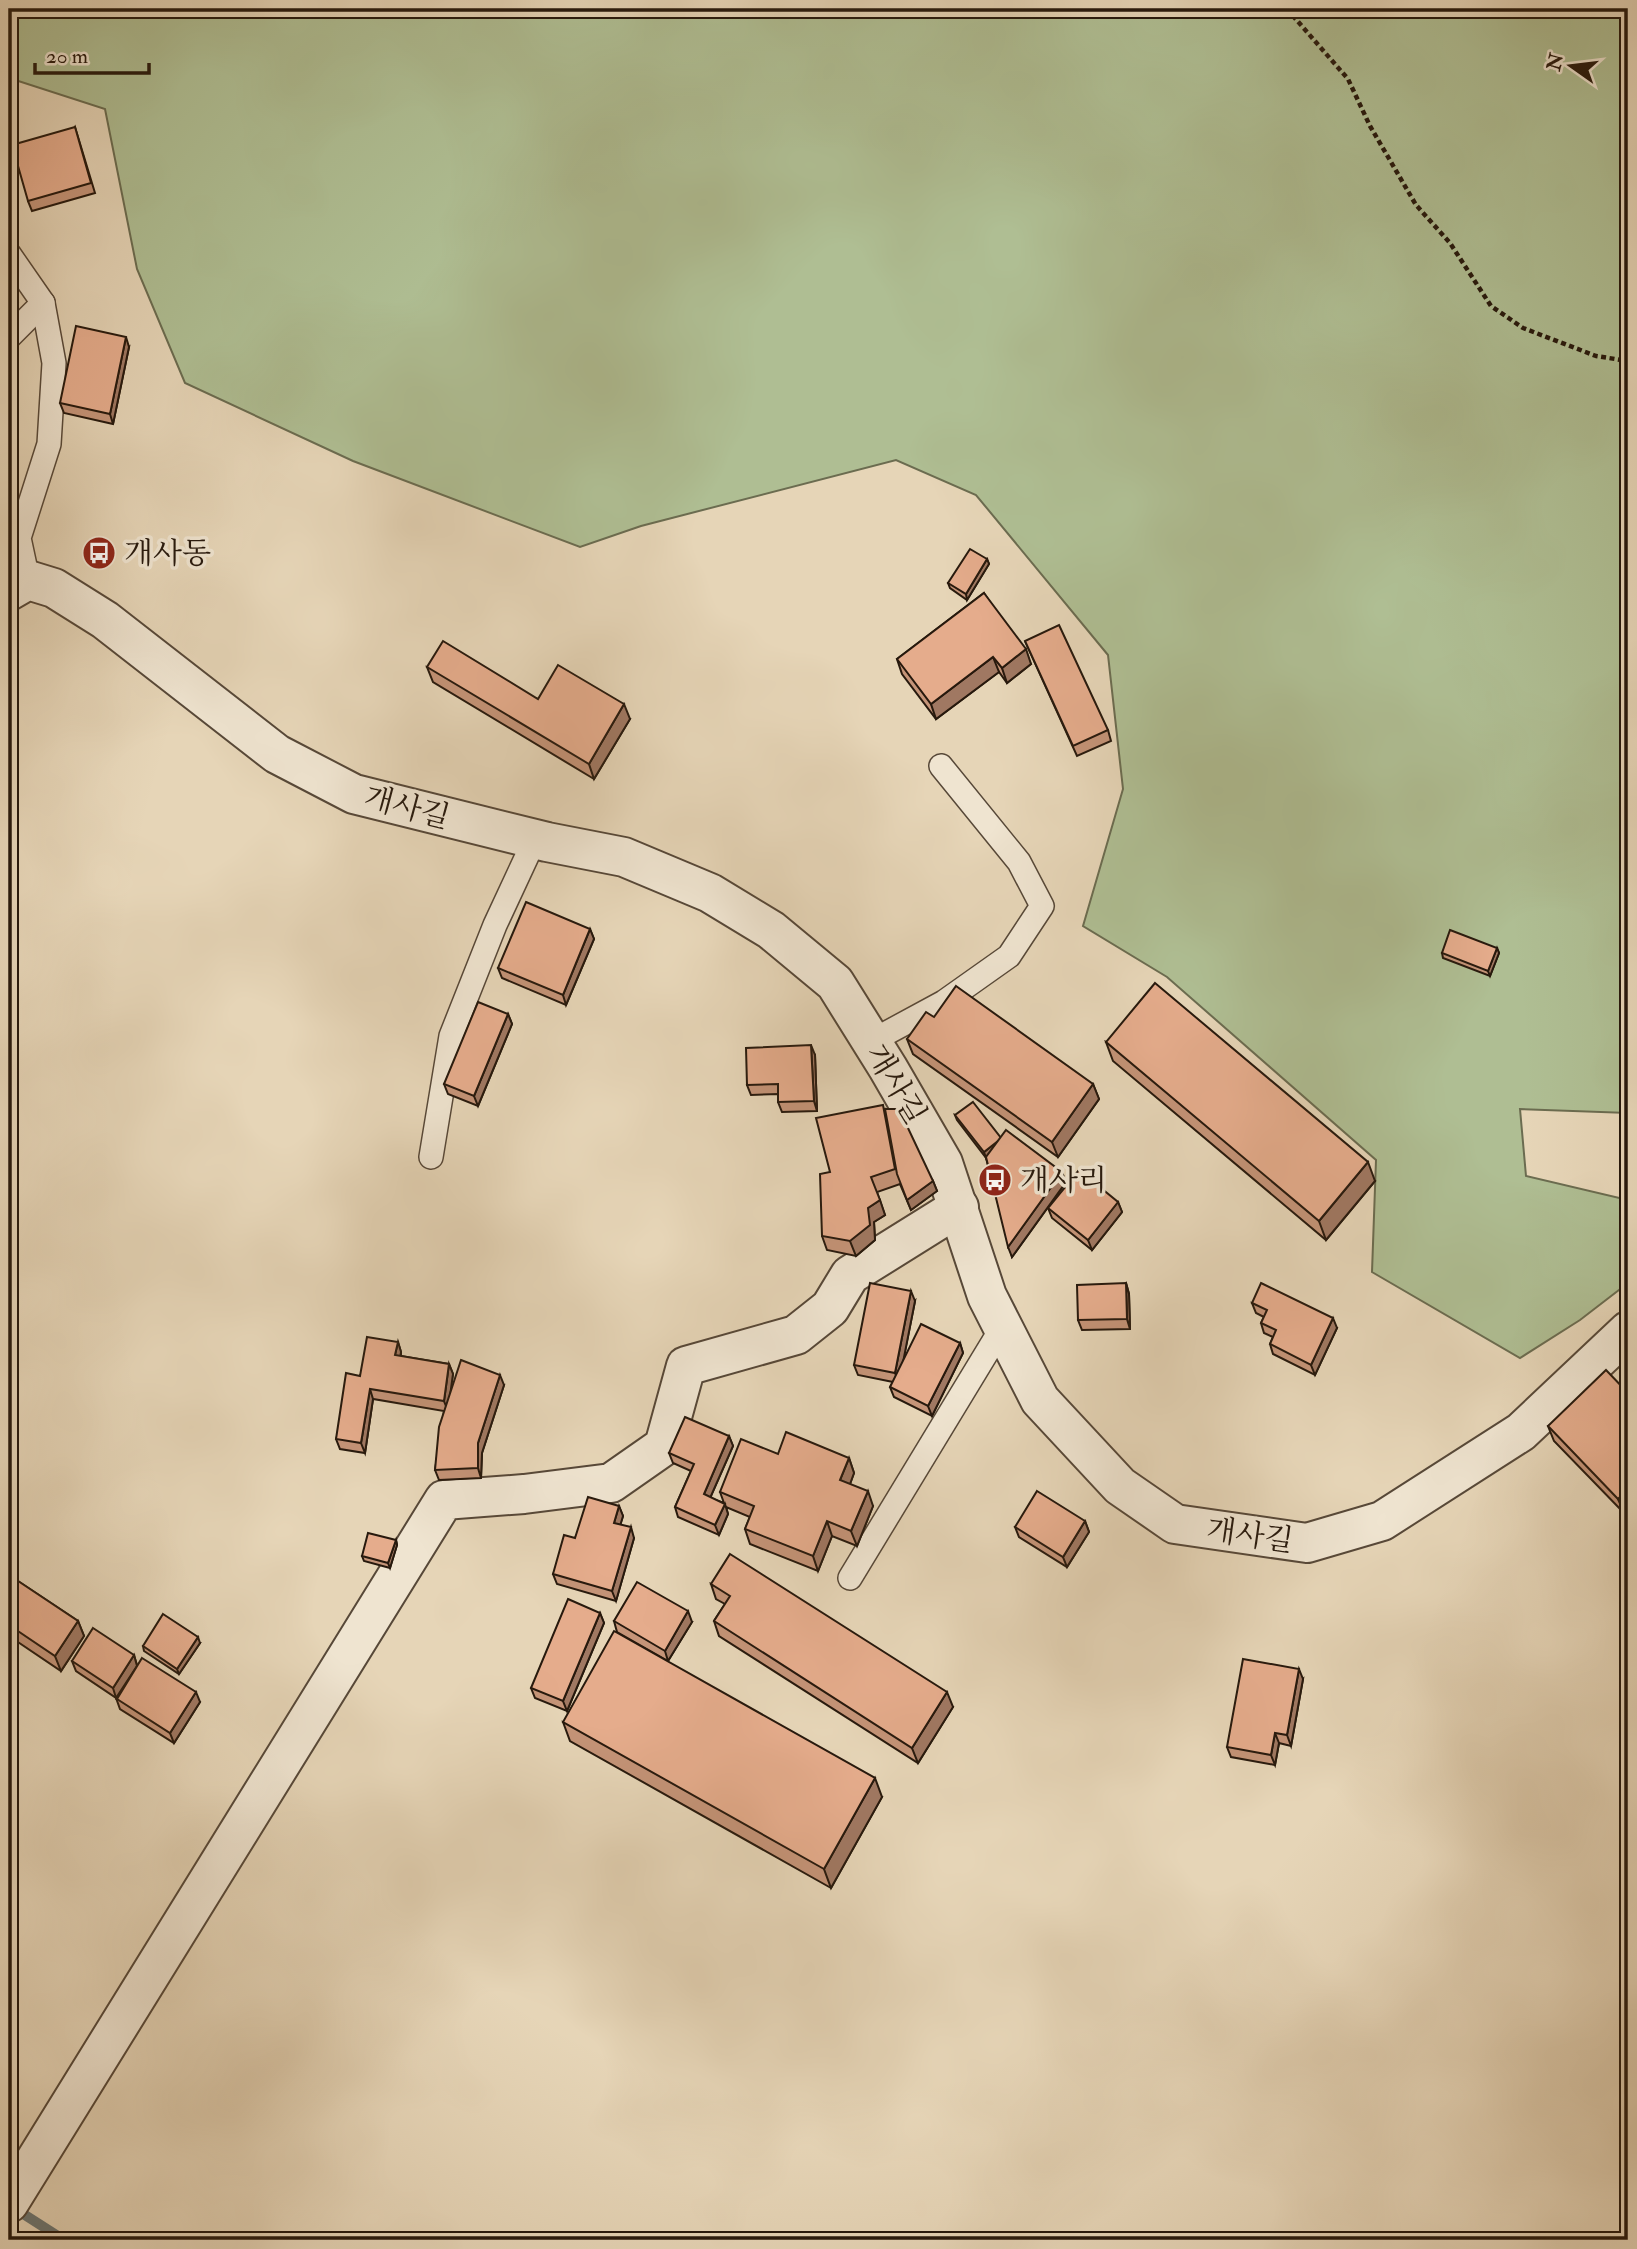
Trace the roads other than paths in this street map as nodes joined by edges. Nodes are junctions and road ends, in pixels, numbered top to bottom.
1 (9, 254) edge
2 (43, 303) junction
3 (9, 337) edge
4 (18, 585) edge
5 (941, 766) dead end
6 (535, 839) junction
7 (872, 1041) junction
8 (430, 1157) dead end
9 (959, 1207) junction
10 (1003, 1326) junction
11 (1628, 1331) edge
12 (850, 1578) dead end
13 (13, 2197) edge

1 - 2 lane
2 - 3 lane
2 - 4 lane
4 - 6 street, 개사길
5 - 7 lane
6 - 7 street, 개사길
6 - 8 lane
7 - 9 street, 개사길
9 - 10 street, 개사길
9 - 13 street
10 - 11 street, 개사길
10 - 12 lane

